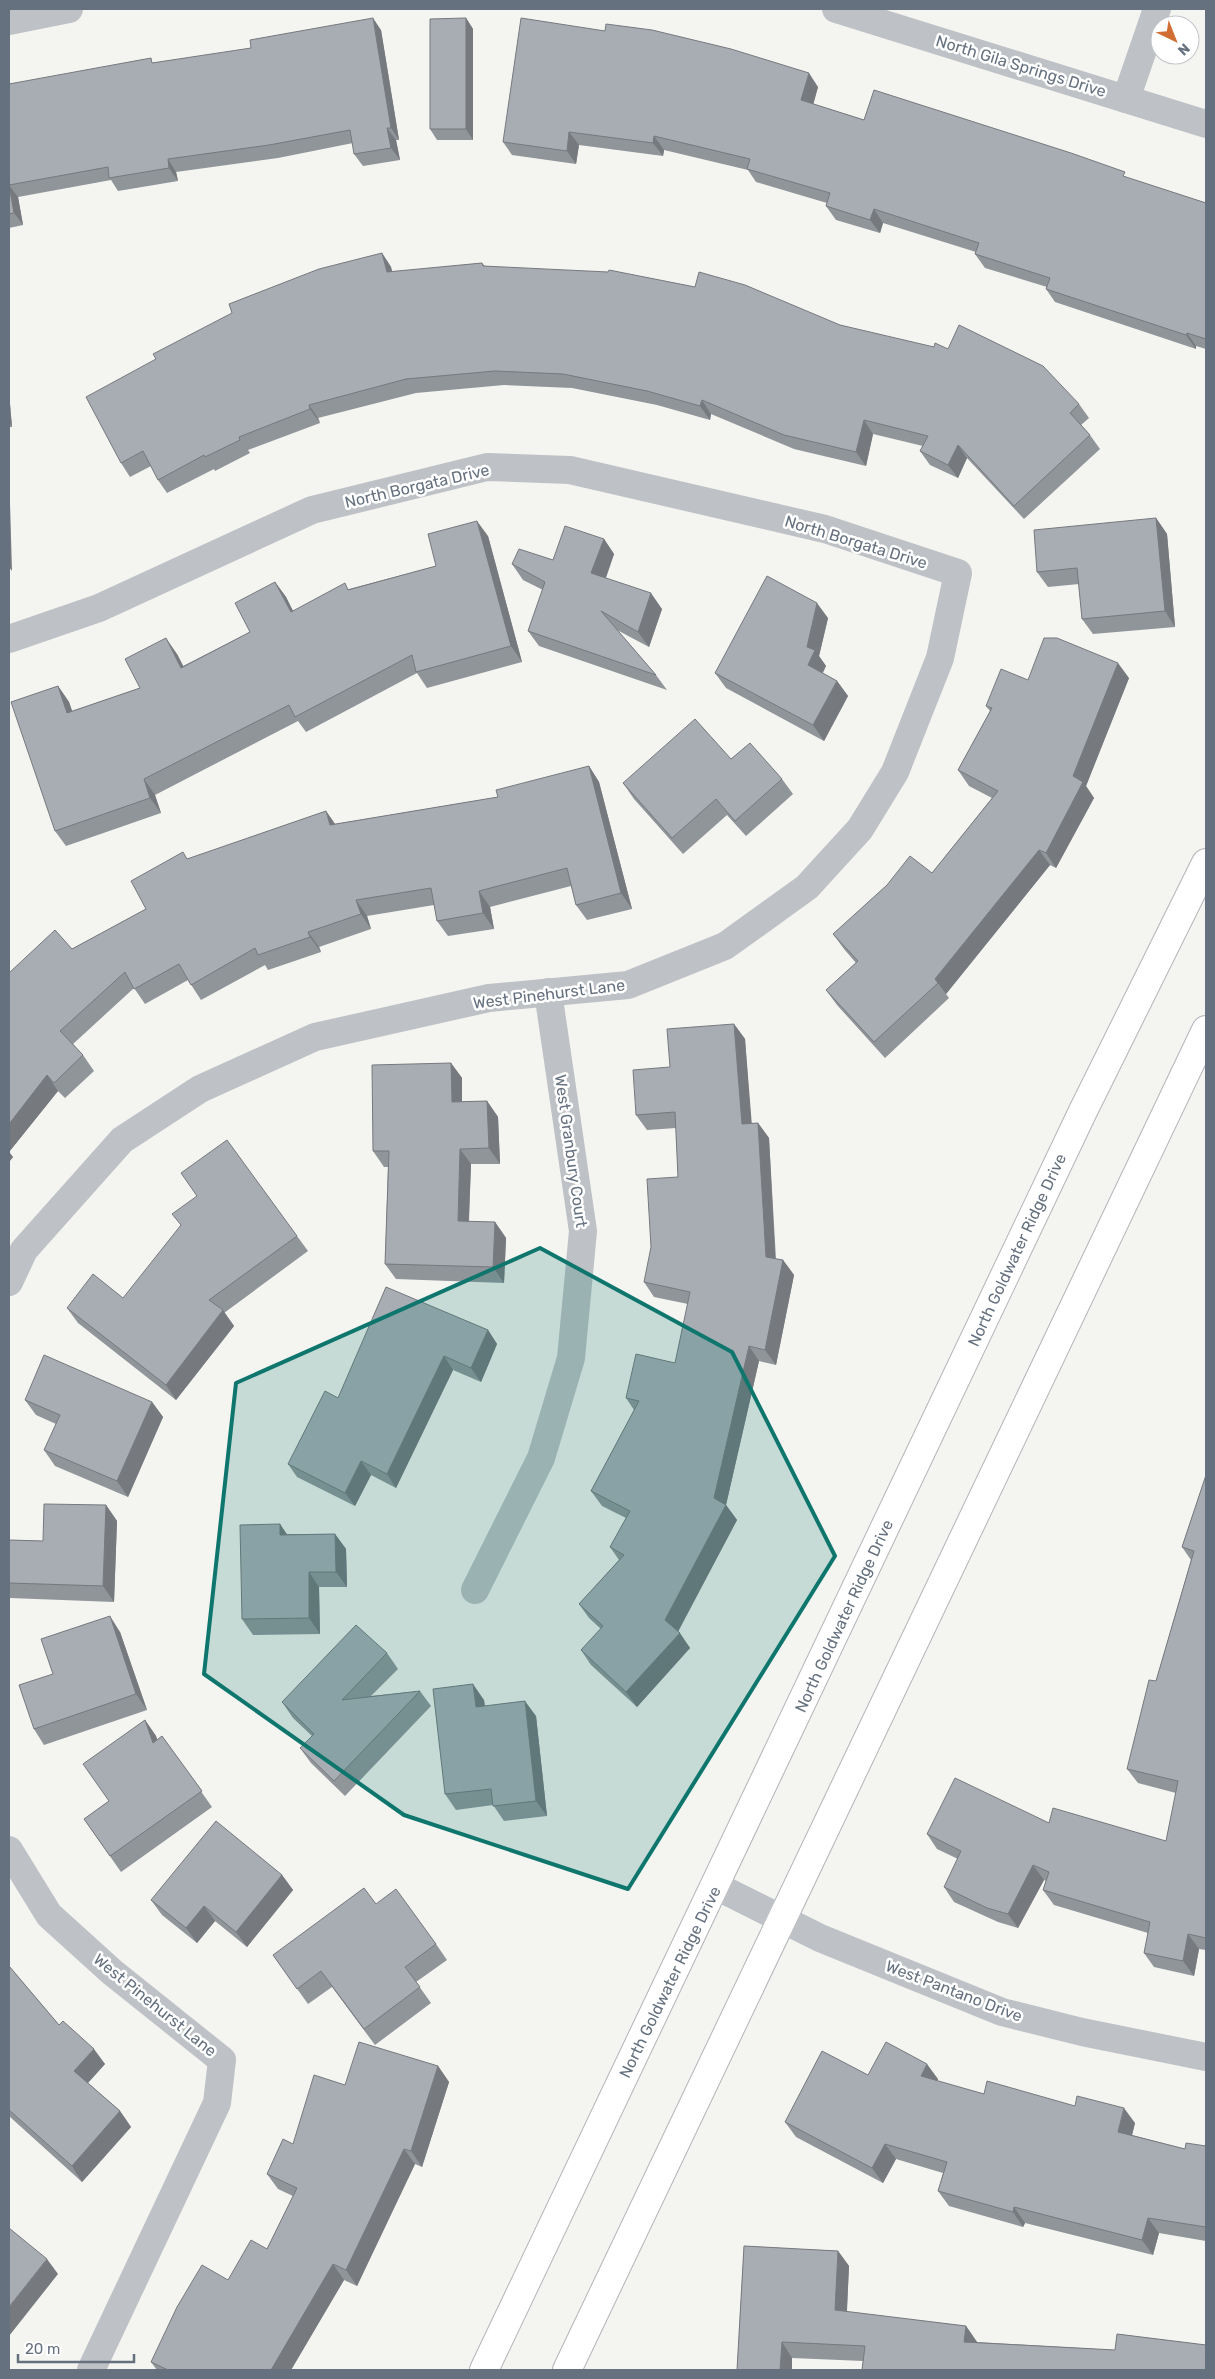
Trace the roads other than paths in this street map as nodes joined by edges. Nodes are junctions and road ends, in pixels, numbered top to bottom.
1 (69, 9) edge
2 (836, 9) edge
3 (1157, 9) edge
4 (9, 21) edge
5 (1126, 99) junction
6 (1206, 124) edge
7 (958, 573) joint
8 (9, 639) edge
9 (1206, 863) edge
10 (548, 992) junction
11 (1206, 1030) edge
12 (9, 1282) edge
13 (475, 1590) dead end
14 (9, 1850) edge
15 (716, 1886) junction
16 (782, 1920) junction
17 (1206, 2057) edge
18 (91, 2370) edge
19 (484, 2370) edge
20 (567, 2370) edge

1 - 4 street
2 - 5 street, North Gila Springs Drive
3 - 5 street
5 - 6 street, North Gila Springs Drive
7 - 8 street, North Borgata Drive
7 - 10 street, West Pinehurst Lane
9 - 15 street, North Goldwater Ridge Drive
10 - 12 street, West Pinehurst Lane
10 - 13 street, West Granbury Court
11 - 16 street
14 - 18 street, West Pinehurst Lane
15 - 16 street, West Pantano Drive
15 - 19 street, North Goldwater Ridge Drive
16 - 17 street, West Pantano Drive
16 - 20 street

